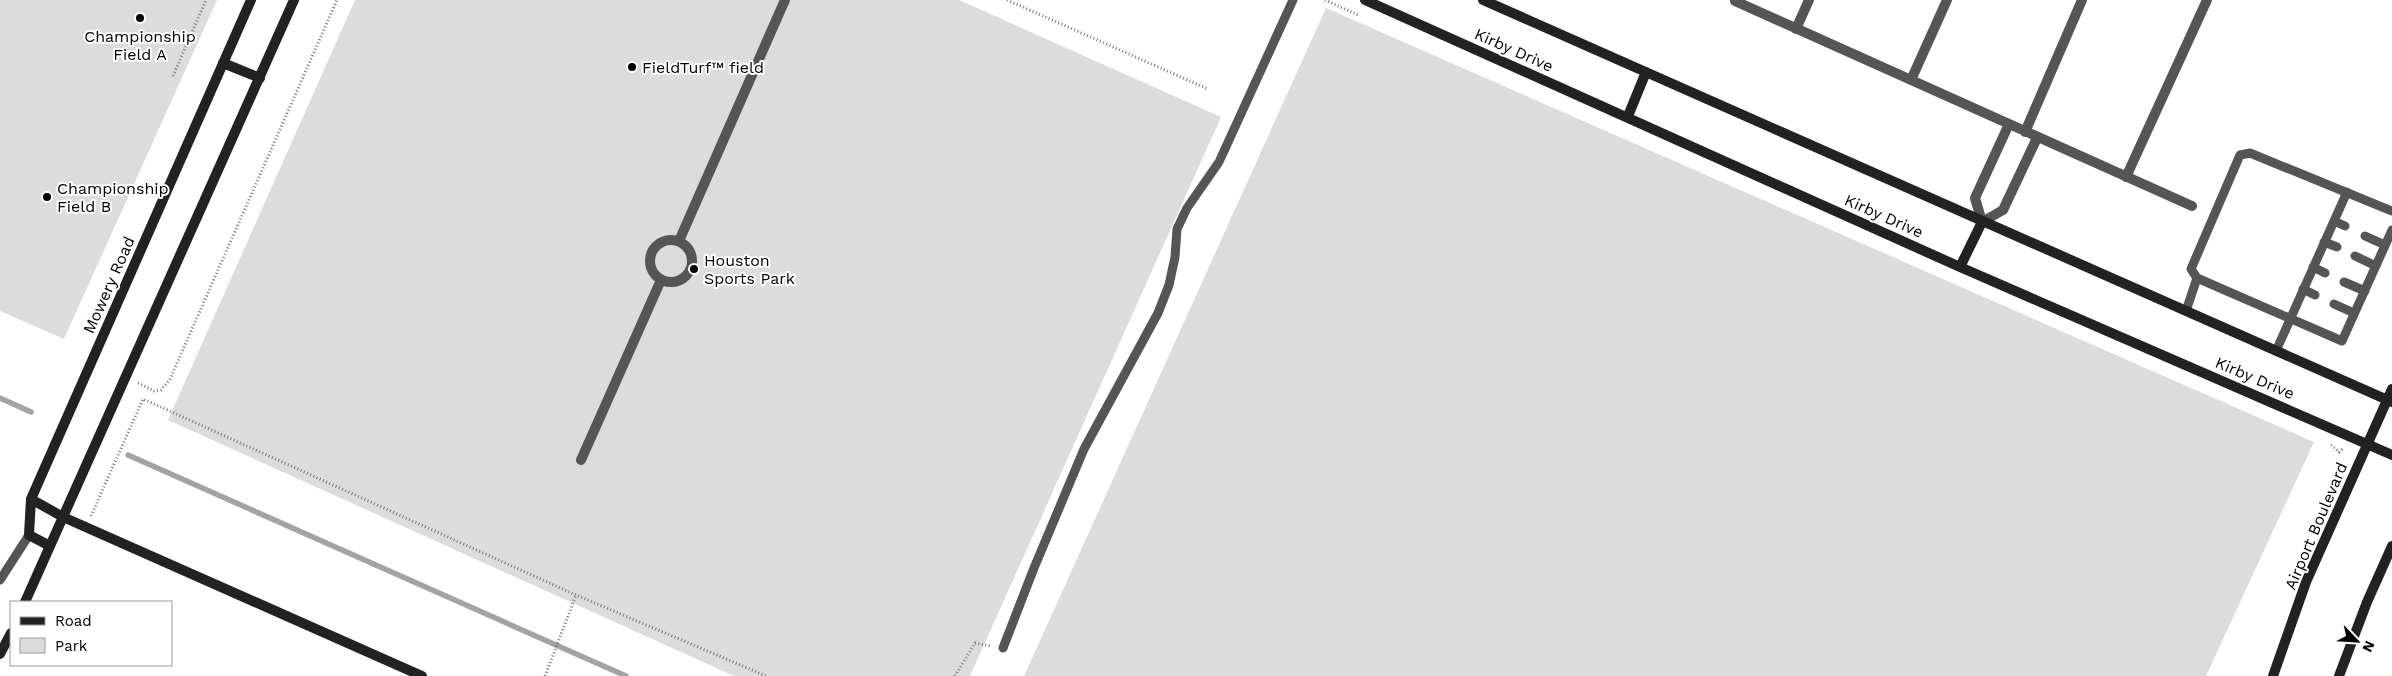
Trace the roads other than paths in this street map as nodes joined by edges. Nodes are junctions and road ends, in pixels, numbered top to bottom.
1 (251, 0) edge
2 (294, 0) edge
3 (785, 0) edge
4 (1293, 0) edge
5 (1365, 0) edge
6 (1483, 0) edge
7 (1809, 0) edge
8 (1947, 0) edge
9 (2082, 0) edge
10 (2207, 0) edge
11 (1735, 1) dead end
12 (1796, 28) junction
13 (223, 63) junction
14 (1646, 72) junction
15 (260, 78) junction
16 (1910, 80) junction
17 (1628, 116) junction
18 (2009, 124) junction
19 (2025, 132) junction
20 (2037, 138) junction
21 (2126, 177) junction
22 (2347, 192) junction
23 (2192, 206) dead end
24 (2392, 211) edge
25 (2334, 221) junction
26 (1982, 222) junction
27 (2346, 226) dead end
28 (2392, 230) edge
29 (2365, 236) dead end
30 (679, 241) junction
31 (2324, 242) junction
32 (2385, 244) junction
33 (2337, 247) dead end
34 (2354, 256) dead end
35 (2376, 266) junction
36 (1960, 267) junction
37 (2313, 267) junction
38 (2326, 273) dead end
39 (2197, 278) junction
40 (660, 280) junction
41 (2344, 282) dead end
42 (2303, 289) junction
43 (2364, 291) junction
44 (2315, 295) dead end
45 (2334, 304) dead end
46 (2186, 311) junction
47 (2354, 313) junction
48 (2290, 318) junction
49 (2276, 351) junction
50 (2392, 390) edge
51 (2390, 401) edge
52 (2368, 444) junction
53 (2392, 454) edge
54 (582, 460) dead end
55 (30, 499) junction
56 (64, 516) junction
57 (28, 535) junction
58 (50, 546) junction
59 (2392, 546) edge
60 (0, 580) edge
61 (25, 601) edge
62 (10, 635) edge
63 (1003, 648) road end
64 (0, 654) edge
65 (422, 676) edge
66 (2273, 676) edge
67 (2339, 676) edge

1 - 13 street, Mowery Road
2 - 15 street
3 - 30 street
4 - 63 lane
5 - 17 street, Kirby Drive
6 - 14 street, Kirby Drive
7 - 12 street
8 - 16 street
9 - 19 street
10 - 21 street
11 - 12 street
12 - 16 street
13 - 15 street
13 - 55 street, Mowery Road
14 - 17 street
14 - 26 street, Kirby Drive
15 - 56 street
16 - 18 street
17 - 36 street, Kirby Drive
18 - 19 street
18 - 26 street
19 - 20 street
20 - 21 street
20 - 26 street
21 - 23 street
22 - 24 lane
22 - 25 lane
22 - 39 lane
25 - 27 lane
25 - 31 lane
26 - 36 street
26 - 46 street, Kirby Drive
28 - 32 lane
29 - 32 lane
30 - 40 street
30 - 40 street
31 - 33 lane
31 - 37 lane
32 - 35 lane
34 - 35 lane
35 - 43 lane
36 - 52 street, Kirby Drive
37 - 38 lane
37 - 42 lane
39 - 46 lane
39 - 48 lane
40 - 54 street
41 - 43 lane
42 - 44 lane
42 - 48 lane
43 - 47 lane
45 - 47 lane
46 - 49 street, Kirby Drive
47 - 48 lane
48 - 49 lane
49 - 51 street, Kirby Drive
50 - 51 street, Airport Boulevard
51 - 52 street, Airport Boulevard
52 - 53 street, Kirby Drive
52 - 66 street, Airport Boulevard
55 - 56 street
55 - 57 street, Mowery Road
56 - 58 street
56 - 65 street
57 - 58 street
57 - 60 lane
58 - 61 street
59 - 67 street
62 - 64 street

